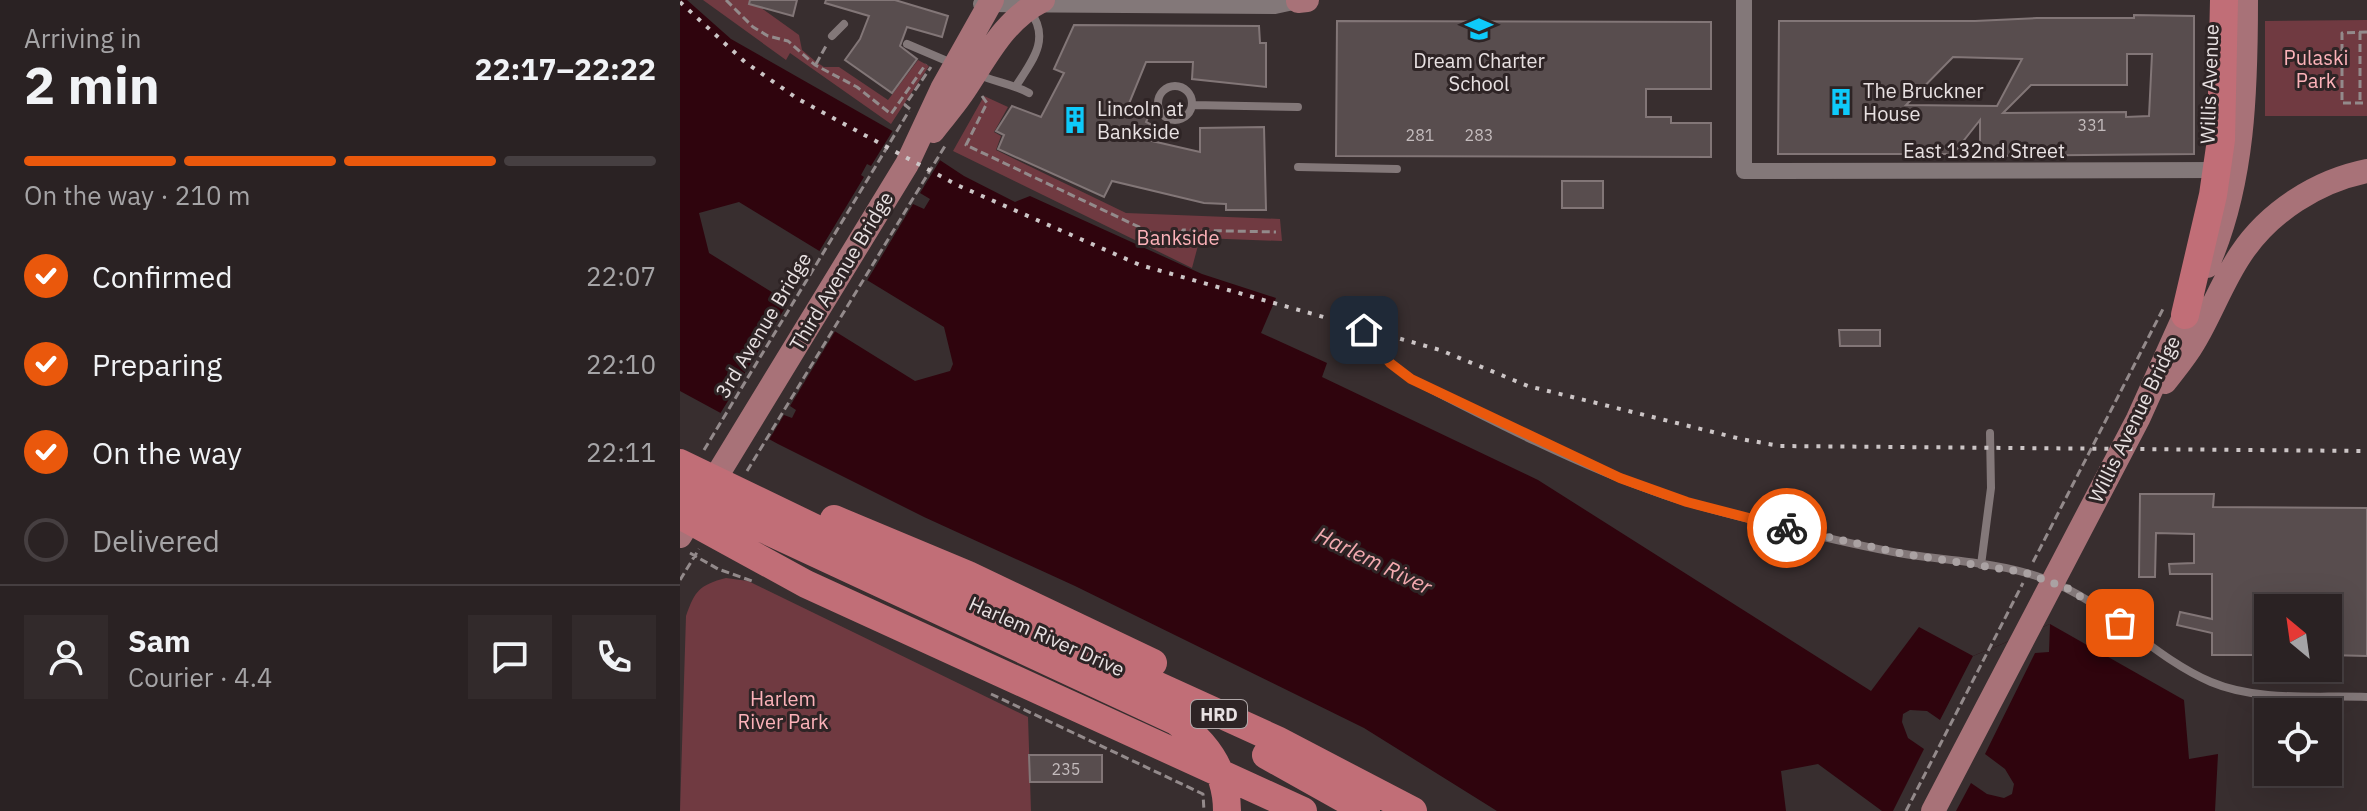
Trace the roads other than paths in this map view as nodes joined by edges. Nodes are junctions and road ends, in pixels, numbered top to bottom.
1 (1744, 0) edge
2 (2224, 0) edge
3 (2231, 0) edge
4 (2246, 0) edge
5 (984, 1) edge
6 (1303, 1) edge
7 (1034, 2) edge
8 (844, 24) dead end
9 (832, 36) road end
10 (907, 44) dead end
11 (1016, 86) junction
12 (1029, 93) dead end
13 (1192, 105) junction
14 (1298, 107) dead end
15 (907, 164) junction
16 (1298, 167) dead end
17 (1397, 169) dead end
18 (2225, 170) joint
19 (2364, 172) edge
20 (2174, 312) junction
21 (1364, 330) dead end
22 (2138, 419) junction
23 (1990, 433) dead end
24 (688, 462) edge
25 (723, 484) junction
26 (680, 490) edge
27 (680, 515) edge
28 (680, 534) edge
29 (1981, 565) junction
30 (806, 584) junction
31 (1020, 627) junction
32 (2367, 697) edge
33 (1227, 811) edge
34 (1303, 811) edge
35 (1366, 811) edge
36 (1413, 811) edge
37 (1433, 811) edge
38 (1933, 811) edge

1 - 18 street, East 132nd Street
2 - 20 highway
3 - 18 street, Willis Avenue
4 - 20 main road, Willis Avenue Bridge
5 - 7 street
5 - 15 main road, Third Avenue Bridge
6 - 7 street
7 - 11 lane
7 - 15 main road
8 - 9 lane
10 - 11 lane
11 - 12 lane
13 - 13 lane
13 - 14 lane
15 - 28 main road, Third Avenue Bridge
16 - 17 lane
19 - 22 main road
20 - 22 main road, Willis Avenue Bridge
21 - 29 lane
22 - 38 main road, Willis Avenue Bridge
23 - 29 lane
24 - 25 highway, Harlem River Drive / HRD
25 - 31 highway, Harlem River Drive / HRD
25 - 37 highway
26 - 33 highway
27 - 30 highway, HRD
28 - 30 highway
29 - 32 lane
30 - 34 highway, HRD
31 - 35 highway
31 - 36 highway, Harlem River Drive / HRD

